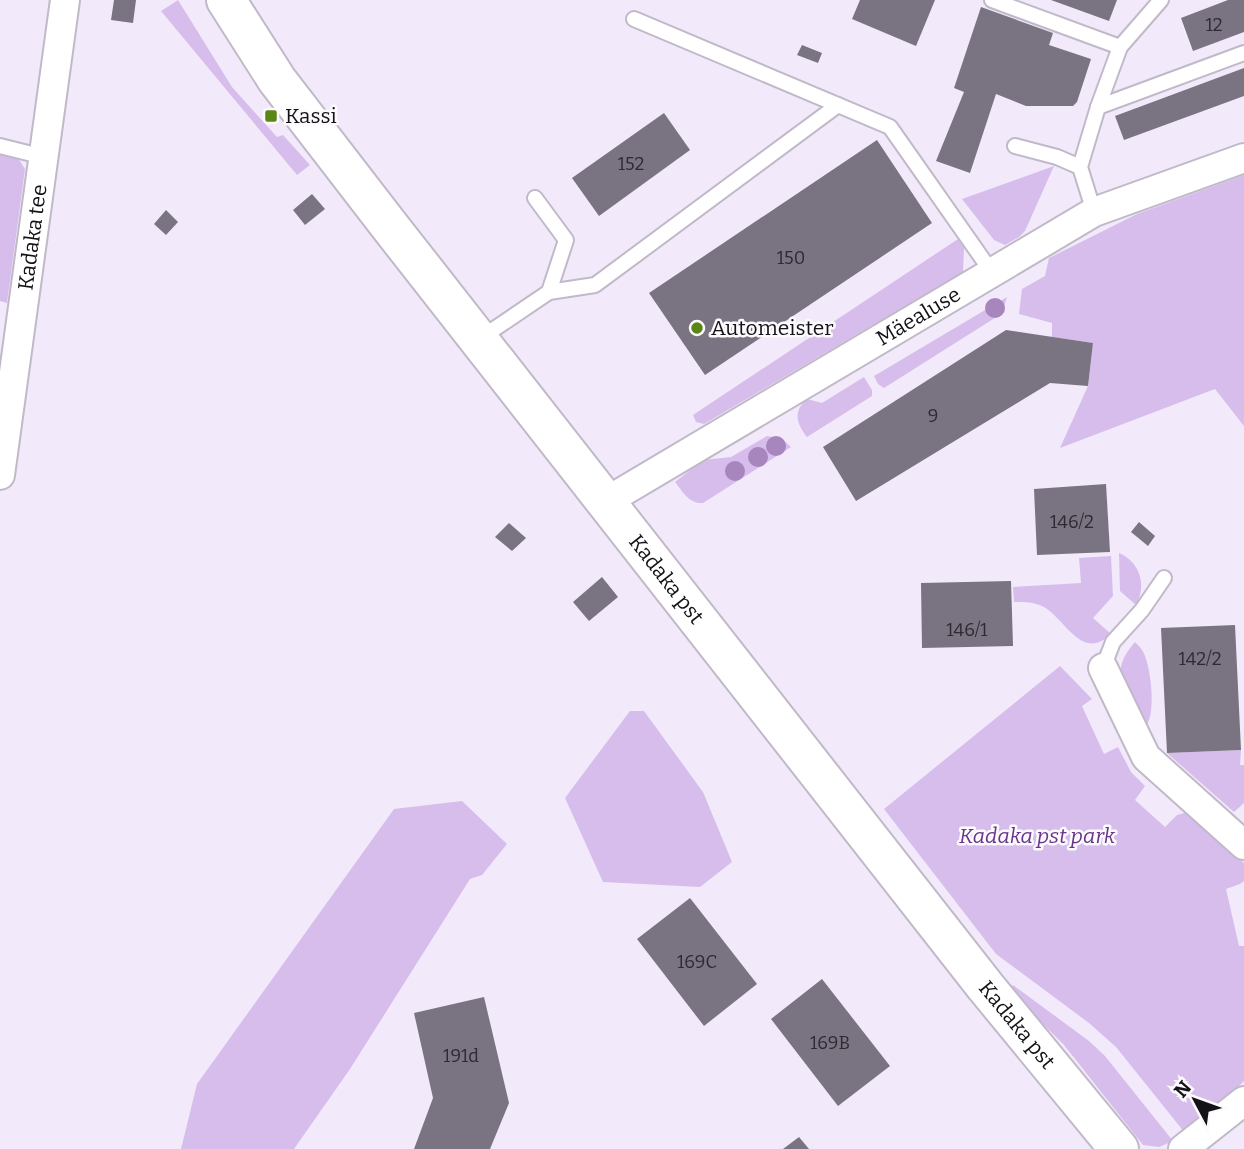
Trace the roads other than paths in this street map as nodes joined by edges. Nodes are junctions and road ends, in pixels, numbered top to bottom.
1 (65, 0) edge
2 (226, 0) edge
3 (992, 0) edge
4 (1161, 0) edge
5 (634, 19) dead end
6 (1120, 47) junction
7 (1244, 53) edge
8 (838, 105) junction
9 (1098, 107) junction
10 (0, 145) edge
11 (1016, 146) dead end
12 (44, 158) junction
13 (1244, 158) edge
14 (1080, 167) junction
15 (535, 198) dead end
16 (1094, 212) junction
17 (991, 271) junction
18 (549, 292) junction
19 (480, 339) junction
20 (0, 475) edge
21 (607, 501) junction
22 (1164, 578) dead end
23 (1103, 668) joint
24 (1244, 845) edge
25 (1244, 1101) edge
26 (1119, 1149) edge
27 (1183, 1149) edge

1 - 12 street, Kadaka tee
2 - 19 main road, Kadaka pst
3 - 6 lane
4 - 6 lane
5 - 8 lane
6 - 9 lane
7 - 9 lane
8 - 17 lane
8 - 18 lane
9 - 14 lane
10 - 12 lane
11 - 14 lane
12 - 20 street, Kadaka tee
13 - 16 street, Mäealuse
14 - 16 lane
15 - 18 lane
16 - 17 street, Mäealuse
17 - 21 street, Mäealuse
18 - 19 lane
19 - 21 main road, Kadaka pst
21 - 26 main road, Kadaka pst
22 - 23 lane
23 - 24 street
25 - 27 street

